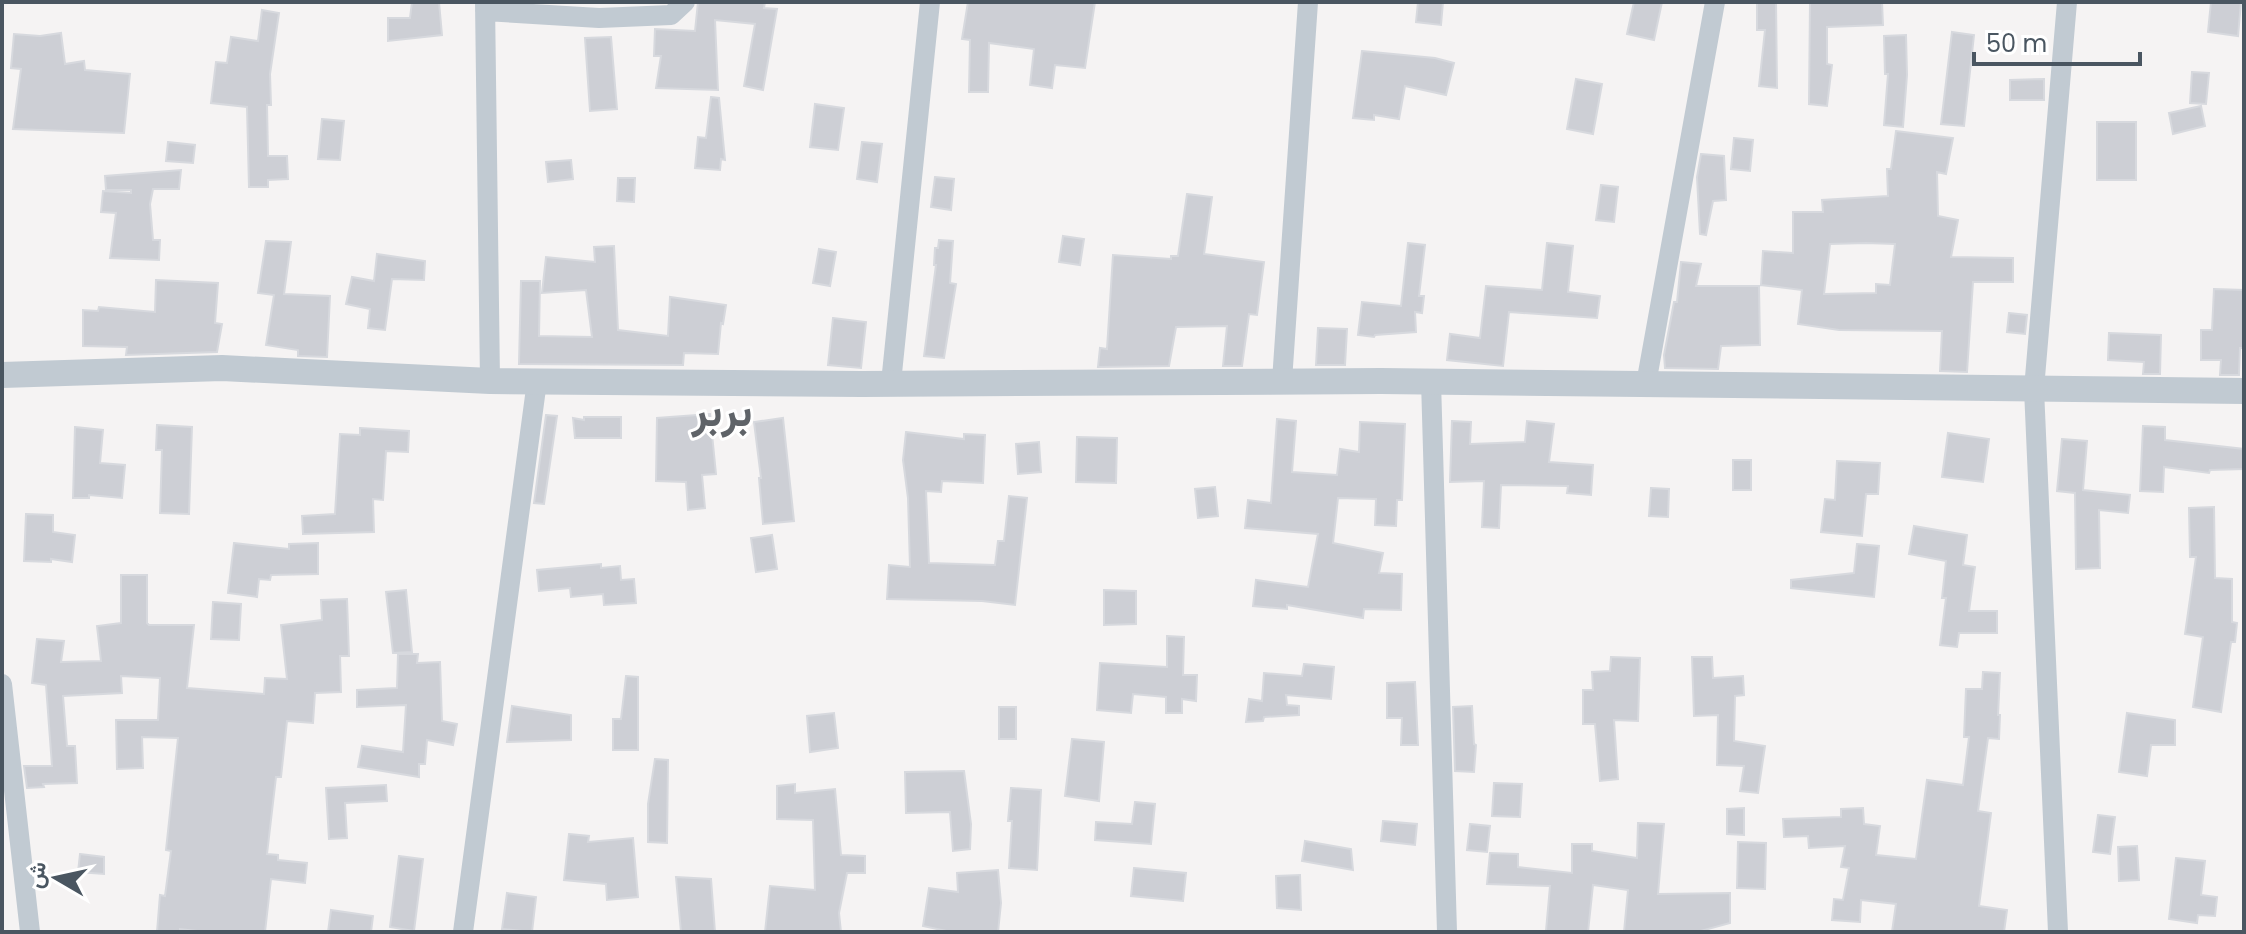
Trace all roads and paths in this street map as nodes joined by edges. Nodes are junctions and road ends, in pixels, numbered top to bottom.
1 (685, 2) edge
2 (930, 2) edge
3 (1308, 2) edge
4 (1715, 2) edge
5 (2067, 2) edge
6 (485, 6) edge
7 (2, 375) edge
8 (490, 381) junction
9 (537, 381) junction
10 (1282, 381) junction
11 (1431, 381) junction
12 (891, 383) junction
13 (1646, 384) junction
14 (2034, 389) junction
15 (2244, 391) edge
16 (2, 684) edge
17 (30, 932) edge
18 (463, 932) edge
19 (1447, 932) edge
20 (2058, 932) edge

1 - 6 street
2 - 12 street
3 - 10 street
4 - 13 street
5 - 14 street
6 - 8 street
7 - 8 street
8 - 9 street
9 - 12 street
9 - 18 street
10 - 11 street
10 - 12 street
11 - 13 street
11 - 19 street
13 - 14 street
14 - 15 street
14 - 20 street
16 - 17 street

